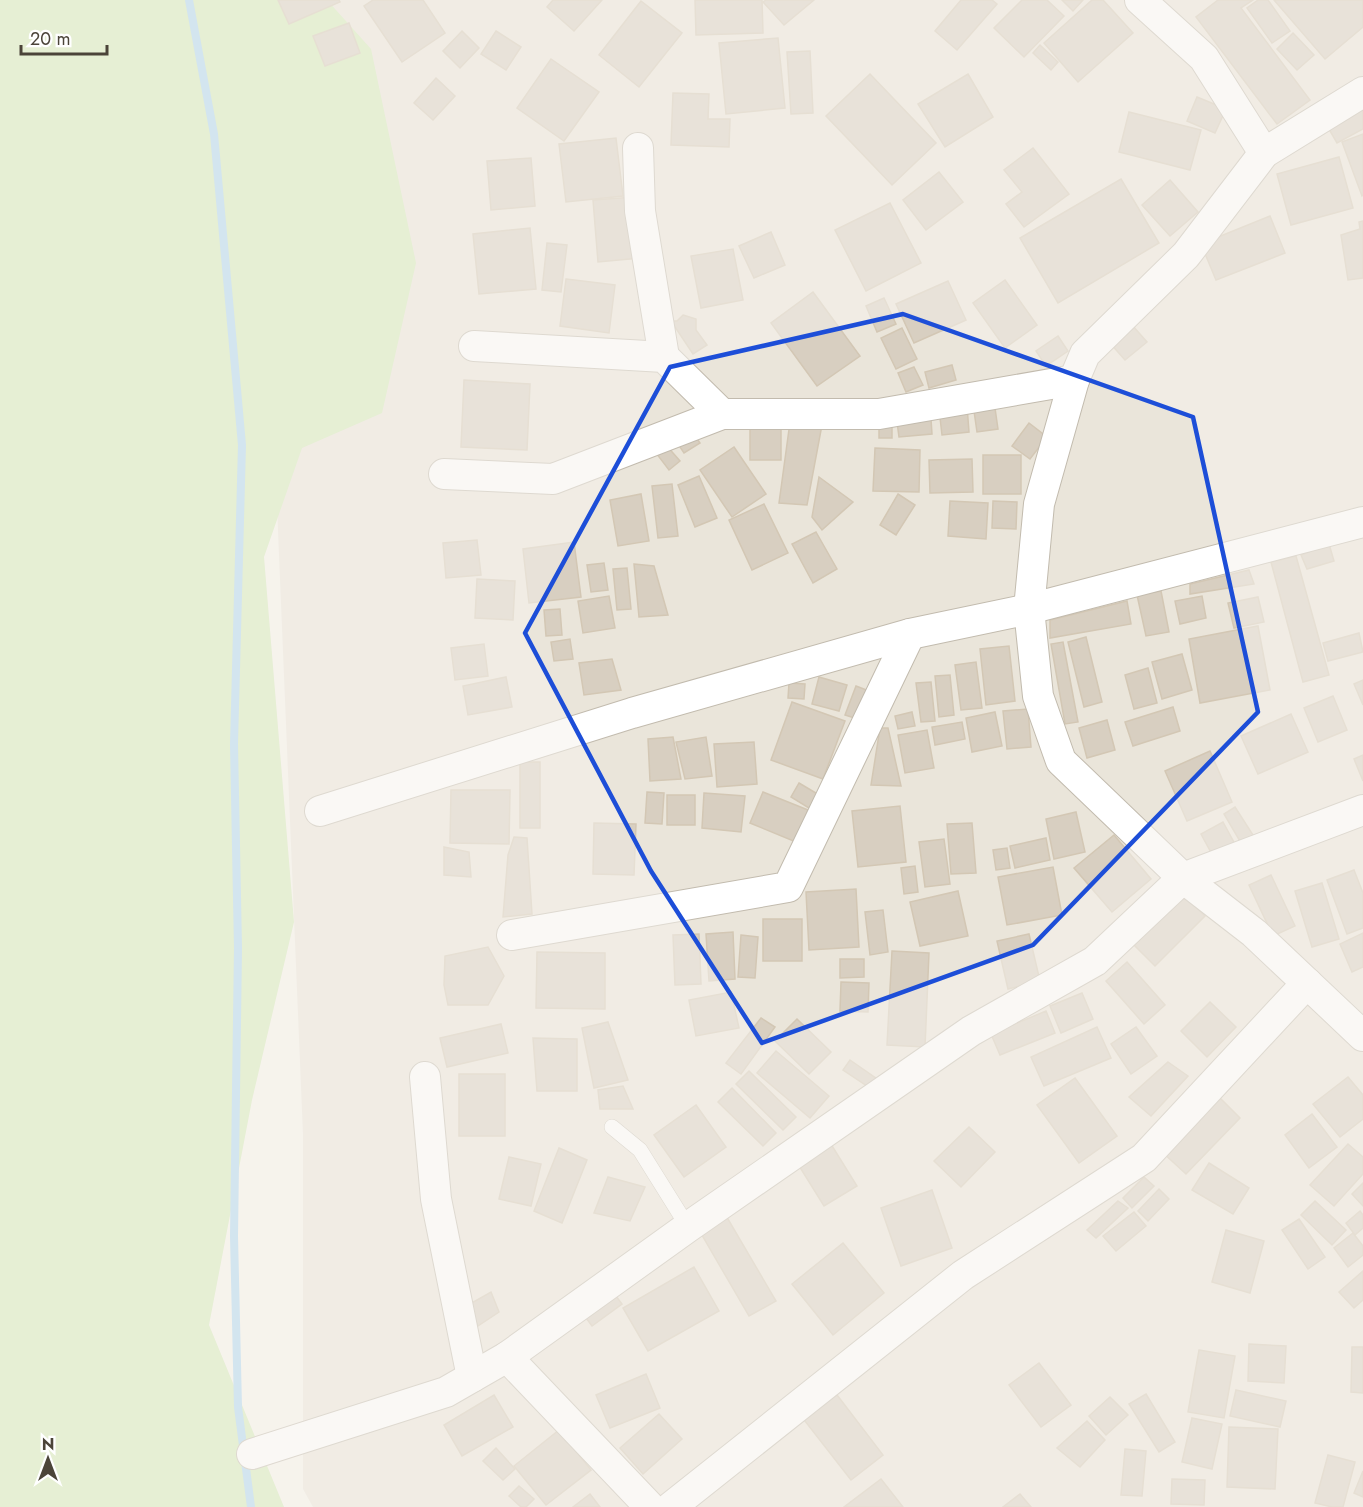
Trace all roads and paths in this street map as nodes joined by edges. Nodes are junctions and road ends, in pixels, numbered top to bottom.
1 (1140, 0) edge
2 (1363, 92) edge
3 (638, 148) dead end
4 (1264, 153) junction
5 (474, 346) dead end
6 (664, 357) junction
7 (1074, 380) junction
8 (722, 414) junction
9 (444, 474) dead end
10 (1363, 522) edge
11 (1029, 609) junction
12 (910, 634) junction
13 (1363, 810) edge
14 (320, 811) dead end
15 (1183, 878) junction
16 (512, 934) dead end
17 (1307, 983) junction
18 (1363, 1036) edge
19 (425, 1077) dead end
20 (612, 1127) dead end
21 (688, 1227) junction
22 (507, 1357) junction
23 (472, 1377) junction
24 (252, 1454) dead end
25 (650, 1507) edge
26 (671, 1507) edge

1 - 4 street
2 - 4 street
3 - 6 street
4 - 7 street
5 - 6 street
6 - 8 street
7 - 8 street
7 - 11 street
8 - 9 street
10 - 11 street
11 - 12 street
11 - 15 street
12 - 14 street
12 - 16 street
13 - 15 street
15 - 17 street
15 - 21 street
17 - 18 street
17 - 26 street
19 - 23 street
20 - 21 lane
21 - 22 street
22 - 23 street
22 - 25 street
23 - 24 street

